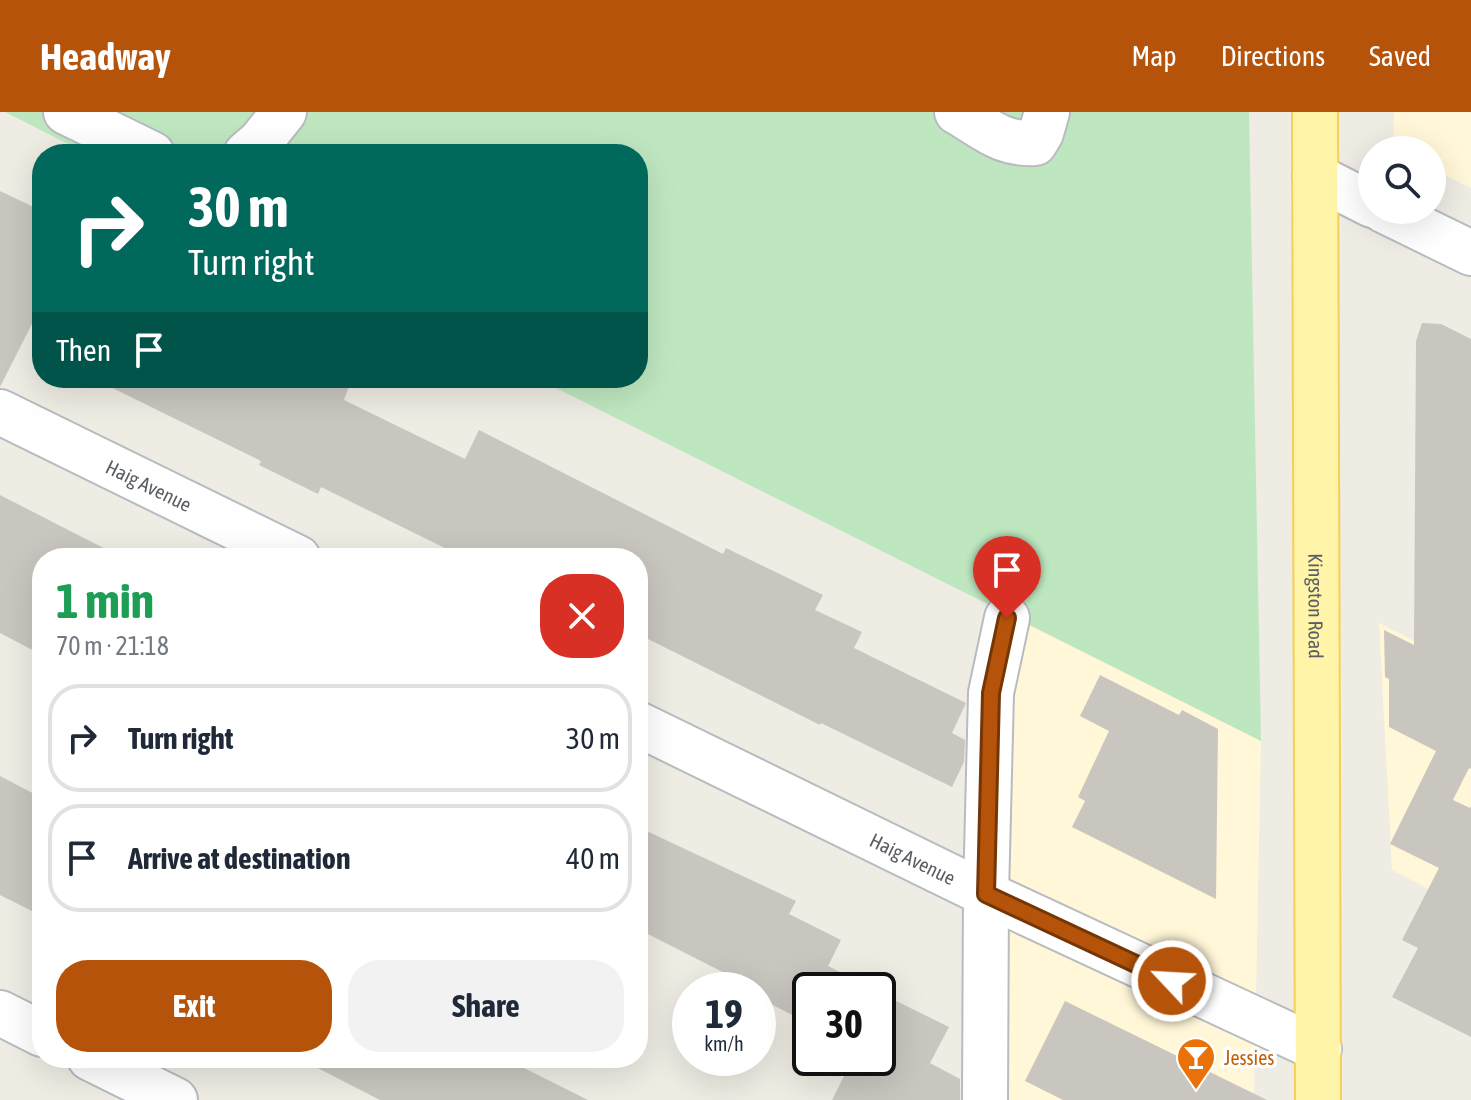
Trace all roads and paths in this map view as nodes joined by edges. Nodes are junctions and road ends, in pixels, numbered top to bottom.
1 (66, 112) edge
2 (284, 112) edge
3 (957, 112) edge
4 (1047, 112) edge
5 (1315, 112) edge
6 (133, 144) edge
7 (258, 144) edge
8 (1315, 176) junction
9 (1358, 198) edge
10 (1412, 224) edge
11 (1471, 253) edge
12 (0, 412) edge
13 (278, 548) edge
14 (1007, 618) dead end
15 (648, 729) edge
16 (986, 894) junction
17 (0, 1013) edge
18 (32, 1029) edge
19 (1319, 1049) junction
20 (110, 1068) edge
21 (175, 1100) edge
22 (985, 1100) edge
23 (1318, 1100) edge

1 - 6 street
2 - 7 street
3 - 4 street
5 - 8 main road, Kingston Road
8 - 9 street
8 - 19 main road, Kingston Road
10 - 11 street
12 - 13 street, Haig Avenue
14 - 16 street
15 - 16 street, Haig Avenue
16 - 19 street, Haig Avenue
16 - 22 street
17 - 18 street
19 - 23 main road, Kingston Road
20 - 21 street

